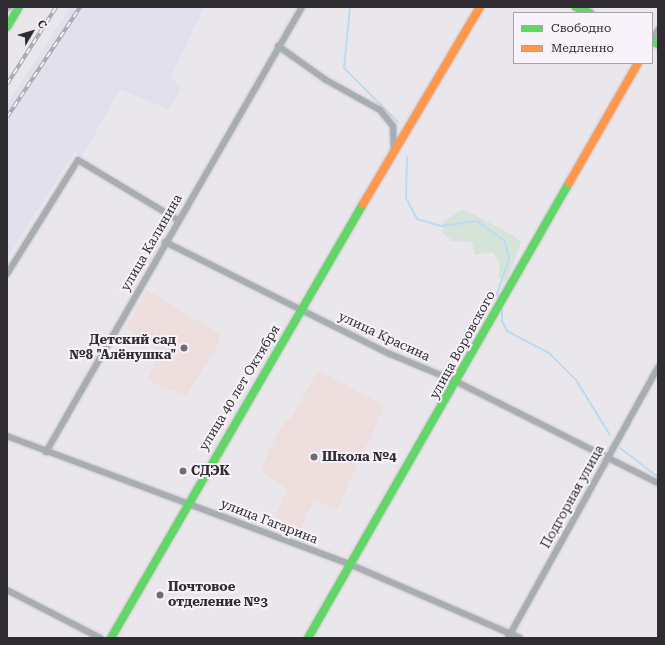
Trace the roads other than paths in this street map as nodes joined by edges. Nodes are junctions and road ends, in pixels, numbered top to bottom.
1 (19, 7) edge
2 (302, 7) edge
3 (480, 7) edge
4 (578, 7) edge
5 (588, 12) edge
6 (7, 27) edge
7 (278, 46) junction
8 (637, 64) edge
9 (394, 153) junction
10 (178, 220) junction
11 (165, 242) junction
12 (7, 274) edge
13 (302, 308) junction
14 (658, 367) edge
15 (457, 382) junction
16 (7, 436) edge
17 (46, 452) junction
18 (607, 458) junction
19 (658, 483) edge
20 (186, 503) junction
21 (349, 564) junction
22 (7, 590) edge
23 (509, 636) edge
24 (100, 638) edge
25 (111, 638) edge
26 (308, 638) edge
27 (520, 638) edge

1 - 6 street
2 - 7 street, улица Калинина
3 - 9 street, улица 40 лет Октября
4 - 5 street
7 - 9 street, улица 40 лет Октября
7 - 10 street, улица Калинина
8 - 15 street, улица Воровского
9 - 13 street, улица 40 лет Октября
10 - 11 street, улица Калинина
10 - 12 street
11 - 13 street, улица Красина
11 - 17 street, улица Калинина
13 - 15 street, улица Красина
13 - 20 street, улица 40 лет Октября
14 - 18 street, Подгорная улица
15 - 18 street, улица Красина
15 - 21 street, улица Воровского
16 - 17 street, улица Гагарина
17 - 20 street, улица Гагарина
18 - 19 street, улица Красина
18 - 23 street, Подгорная улица
20 - 21 street, улица Гагарина
20 - 25 street, улица 40 лет Октября
21 - 23 street, улица Гагарина
21 - 26 street, улица Воровского
22 - 24 street
23 - 27 street, улица Гагарина

